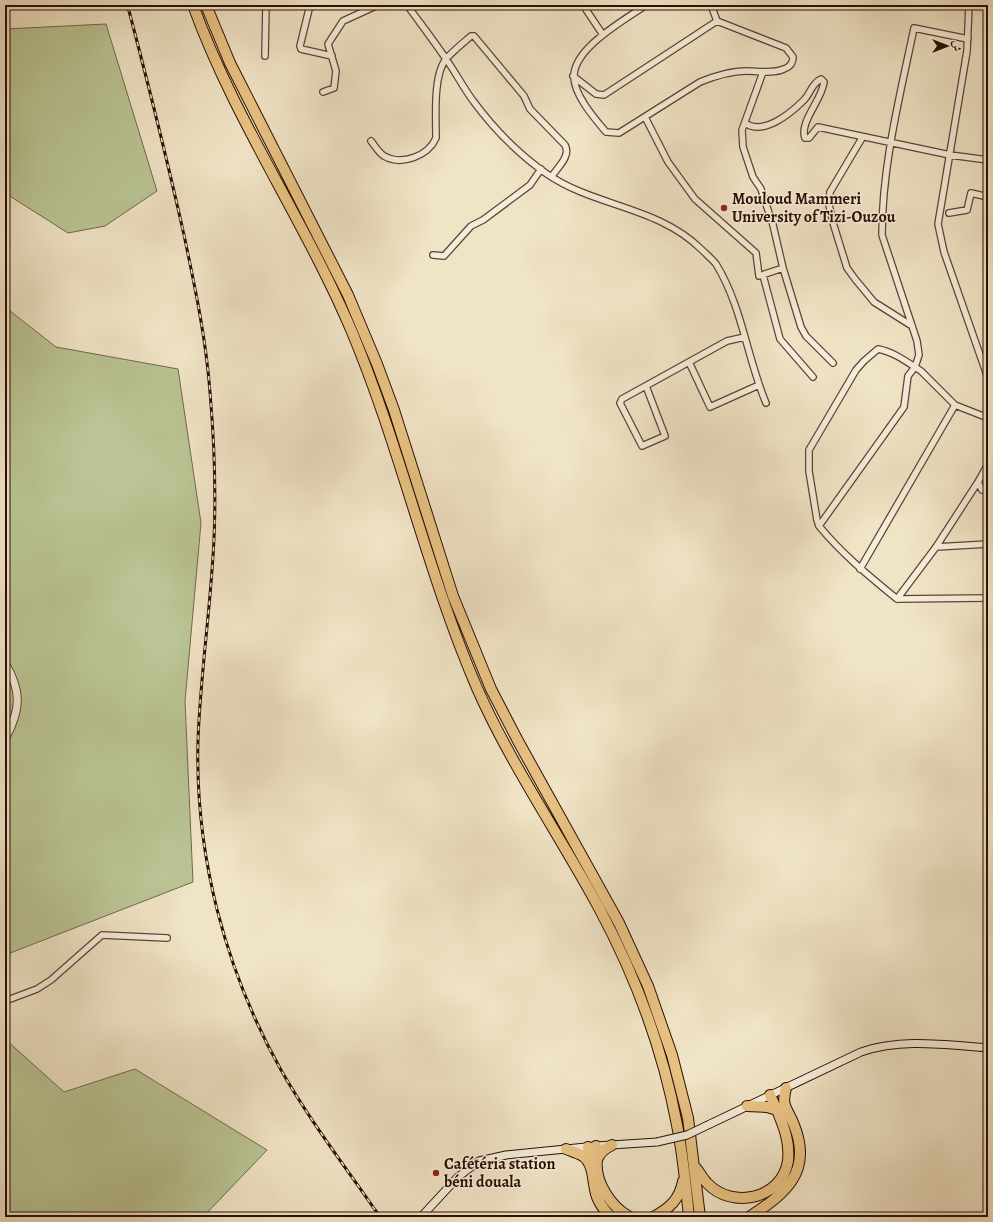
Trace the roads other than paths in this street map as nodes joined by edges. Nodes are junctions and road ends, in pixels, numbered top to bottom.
1 (193, 5) edge
2 (206, 5) edge
3 (266, 5) edge
4 (310, 5) edge
5 (378, 5) edge
6 (407, 5) edge
7 (582, 5) edge
8 (646, 5) edge
9 (711, 5) edge
10 (969, 5) edge
11 (717, 21) junction
12 (603, 35) junction
13 (968, 39) junction
14 (265, 56) dead end
15 (332, 56) junction
16 (446, 59) junction
17 (763, 72) junction
18 (573, 76) junction
19 (323, 92) dead end
20 (645, 117) junction
21 (745, 123) junction
22 (862, 138) junction
23 (371, 141) dead end
24 (891, 142) junction
25 (950, 155) junction
26 (988, 160) edge
27 (541, 169) junction
28 (552, 176) junction
29 (988, 197) edge
30 (949, 213) dead end
31 (433, 255) dead end
32 (783, 268) junction
33 (763, 275) junction
34 (912, 326) junction
35 (745, 337) junction
36 (689, 362) junction
37 (833, 363) dead end
38 (915, 367) junction
39 (813, 377) dead end
40 (988, 378) edge
41 (759, 385) junction
42 (646, 386) junction
43 (766, 403) dead end
44 (956, 405) junction
45 (988, 418) edge
46 (988, 464) edge
47 (978, 482) junction
48 (988, 490) edge
49 (820, 526) junction
50 (988, 544) edge
51 (936, 547) junction
52 (860, 569) junction
53 (988, 598) edge
54 (897, 599) junction
55 (5, 662) edge
56 (5, 739) edge
57 (167, 938) dead end
58 (5, 1001) edge
59 (988, 1048) edge
60 (779, 1094) junction
61 (747, 1106) junction
62 (777, 1110) junction
63 (612, 1145) junction
64 (592, 1146) junction
65 (566, 1149) junction
66 (594, 1163) junction
67 (695, 1166) junction
68 (684, 1173) junction
69 (421, 1217) edge
70 (611, 1217) edge
71 (630, 1217) edge
72 (653, 1217) edge
73 (689, 1217) edge
74 (700, 1217) edge
75 (749, 1217) edge

1 - 68 highway
2 - 67 highway
3 - 14 street
4 - 15 street
5 - 15 street
6 - 16 street
7 - 12 street
8 - 12 street
9 - 11 street
10 - 13 street
11 - 17 street
11 - 18 street
12 - 18 street
13 - 24 street
13 - 25 street
15 - 19 street
16 - 23 street
16 - 27 street
16 - 28 street
17 - 20 street
17 - 21 street
18 - 20 street
20 - 33 street
21 - 22 street
21 - 32 street
22 - 24 street
22 - 34 street
24 - 25 street
24 - 34 street
25 - 26 street
25 - 40 street
27 - 28 street
27 - 31 street
28 - 35 street
29 - 30 street
32 - 33 street
32 - 37 street
33 - 39 street
34 - 38 street
35 - 36 street
35 - 41 street
36 - 41 street
36 - 42 street
38 - 44 street
38 - 49 street
38 - 49 street
41 - 43 street
42 - 42 street
44 - 45 street
44 - 52 street
46 - 47 street
47 - 48 street
47 - 51 street
49 - 52 street
50 - 51 street
51 - 54 street
52 - 54 street
53 - 54 street
55 - 56 main road
57 - 58 street
59 - 60 main road
60 - 61 main road
60 - 62 highway
60 - 75 highway
61 - 62 highway
61 - 63 main road, bridge
62 - 67 highway
63 - 64 main road
63 - 66 highway
64 - 65 main road
64 - 66 highway
65 - 66 highway
65 - 69 main road
66 - 70 highway
66 - 71 highway
67 - 74 highway
68 - 72 highway
68 - 73 highway

